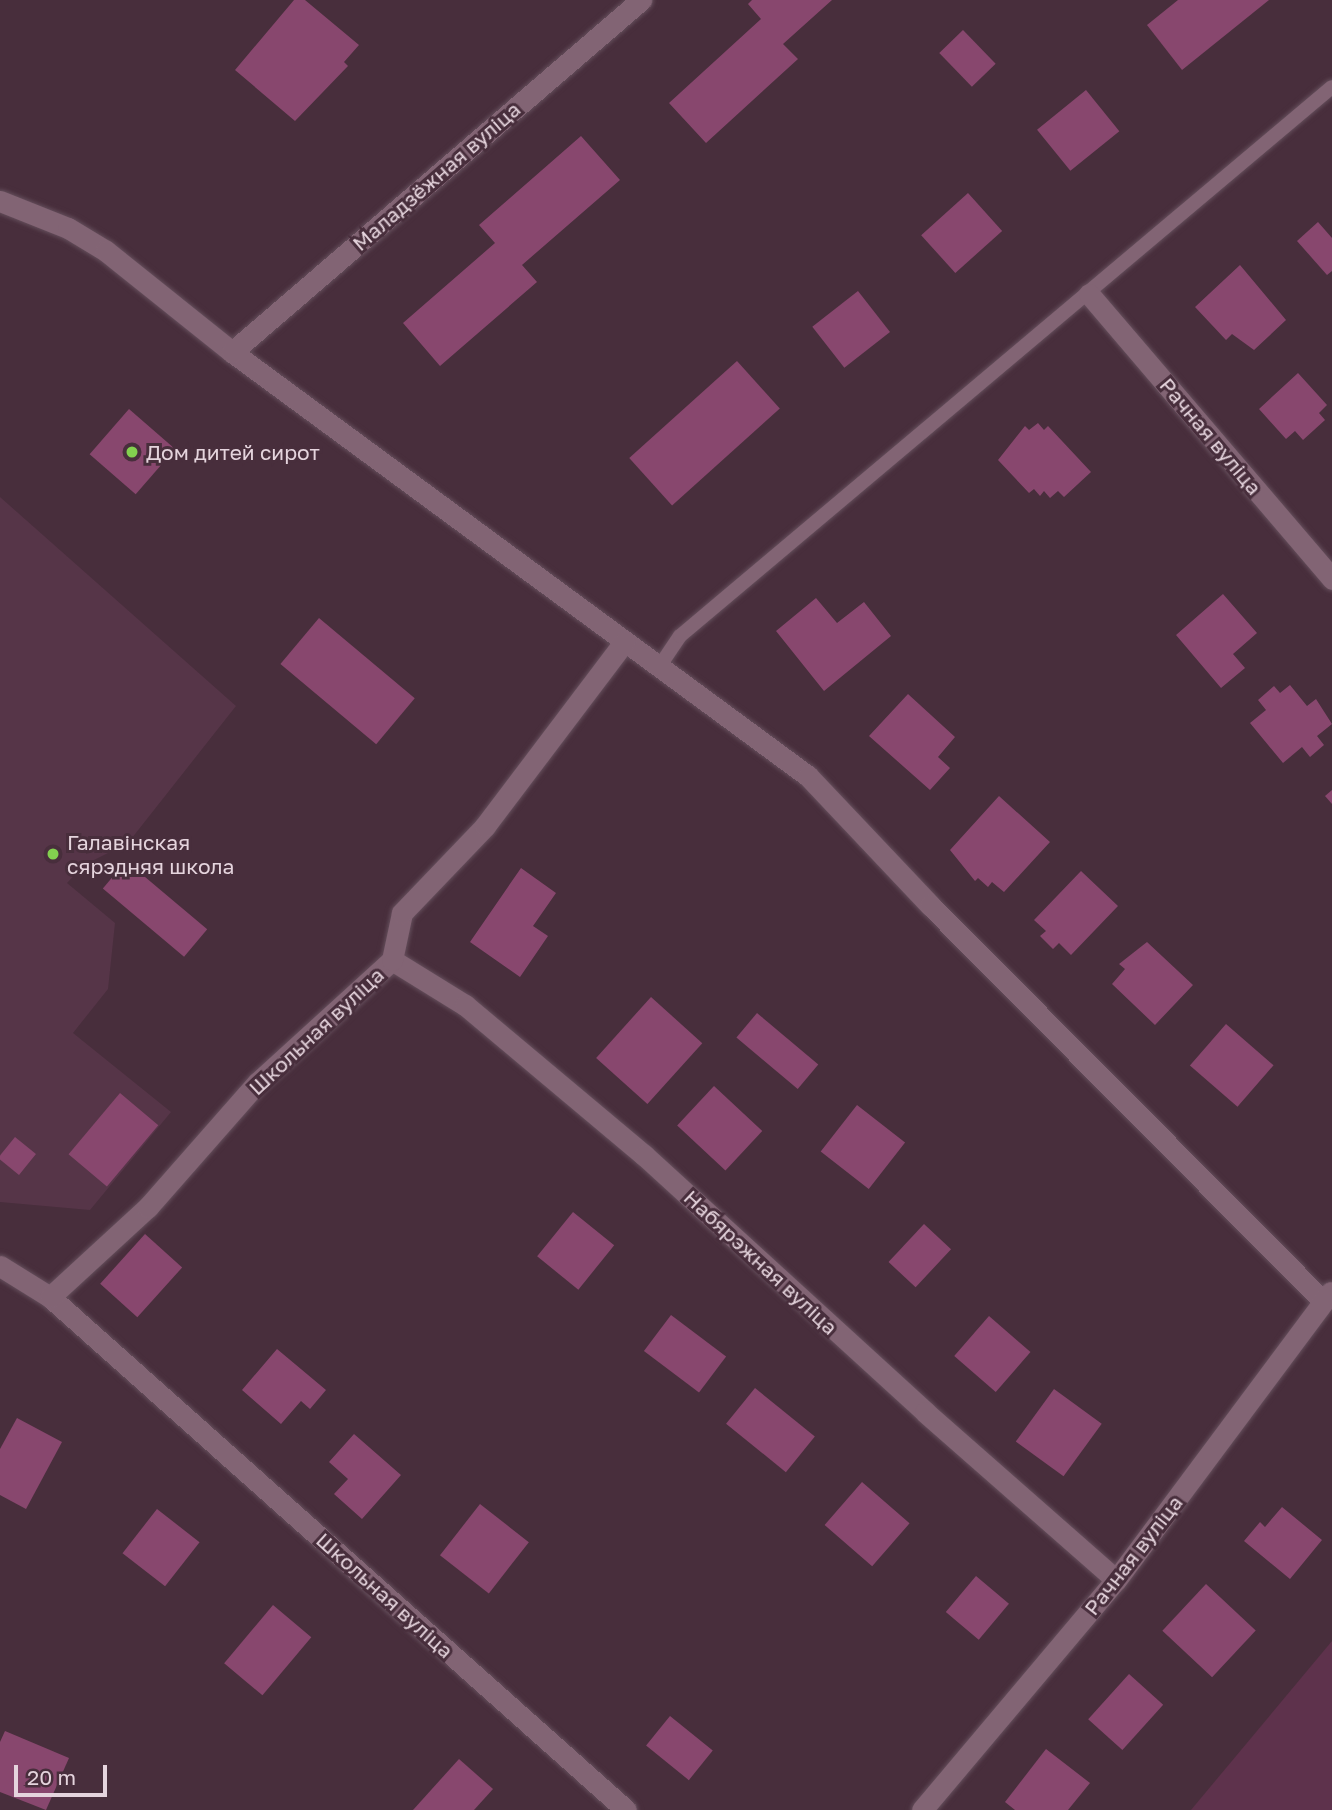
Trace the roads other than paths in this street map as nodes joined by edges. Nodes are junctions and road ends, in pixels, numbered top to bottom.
1 (641, 0) edge
2 (1332, 88) edge
3 (0, 201) edge
4 (1089, 294) junction
5 (232, 352) junction
6 (1332, 579) edge
7 (624, 642) junction
8 (659, 667) junction
9 (392, 960) junction
10 (0, 1266) edge
11 (1328, 1296) edge
12 (50, 1297) junction
13 (1116, 1580) junction
14 (626, 1810) edge
15 (922, 1810) edge

1 - 5 street, Маладзёжная вуліца
2 - 4 lane
3 - 5 street
4 - 6 street, Рачная вуліца
4 - 8 lane
5 - 7 street
7 - 8 street
7 - 9 street, Школьная вуліца
8 - 11 street
9 - 12 street, Школьная вуліца
9 - 13 street, Набярэжная вуліца
10 - 12 street, Школьная вуліца
11 - 13 street, Рачная вуліца
12 - 14 street, Школьная вуліца
13 - 15 street, Рачная вуліца

